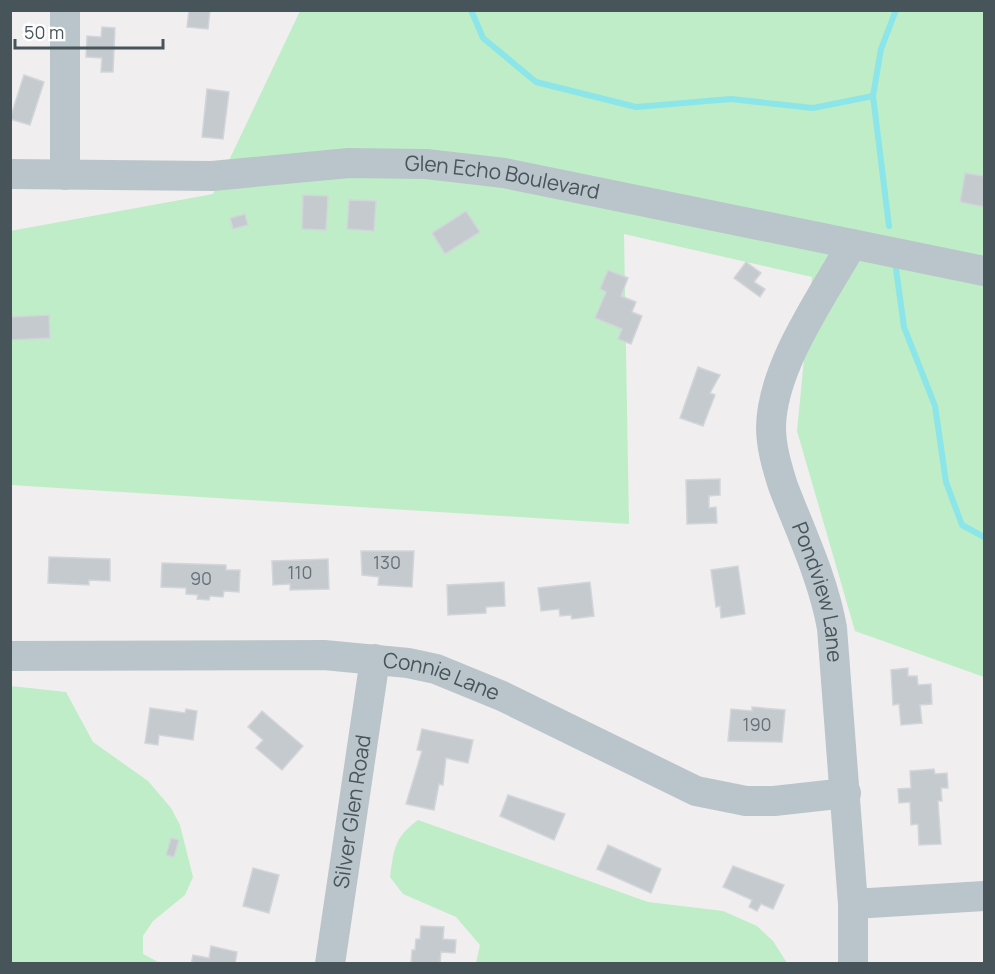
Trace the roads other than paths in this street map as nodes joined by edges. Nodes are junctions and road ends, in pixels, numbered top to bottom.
1 (65, 10) edge
2 (10, 174) edge
3 (65, 175) junction
4 (852, 244) junction
5 (984, 271) edge
6 (10, 656) edge
7 (375, 659) junction
8 (846, 794) junction
9 (984, 896) edge
10 (853, 904) junction
11 (330, 963) edge
12 (853, 963) edge

1 - 3 street
2 - 3 street, Glen Echo Boulevard
3 - 4 street, Glen Echo Boulevard
4 - 5 street, Glen Echo Boulevard
4 - 8 street, Pondview Lane
6 - 7 street, Connie Lane
7 - 8 street, Connie Lane
7 - 11 street, Silver Glen Road
8 - 10 street, Pondview Lane
9 - 10 street
10 - 12 street, Pondview Lane

